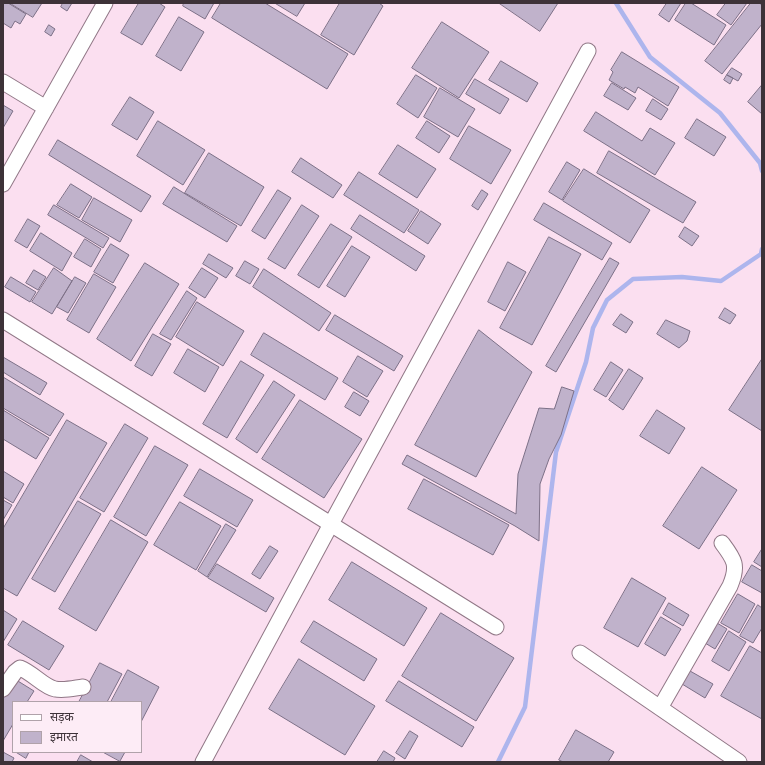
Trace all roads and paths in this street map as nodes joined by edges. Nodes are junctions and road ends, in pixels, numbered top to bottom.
1 (105, 3) edge
2 (588, 51) dead end
3 (3, 82) edge
4 (46, 108) junction
5 (3, 184) edge
6 (3, 320) edge
7 (331, 524) junction
8 (722, 543) dead end
9 (496, 627) dead end
10 (580, 653) dead end
11 (84, 687) dead end
12 (3, 689) edge
13 (660, 708) junction
14 (203, 762) edge
15 (739, 762) edge

1 - 4 street
2 - 7 street
3 - 4 street
4 - 5 street
6 - 7 street
7 - 9 street
7 - 14 street
8 - 13 street
10 - 13 street
11 - 12 street
13 - 15 street

